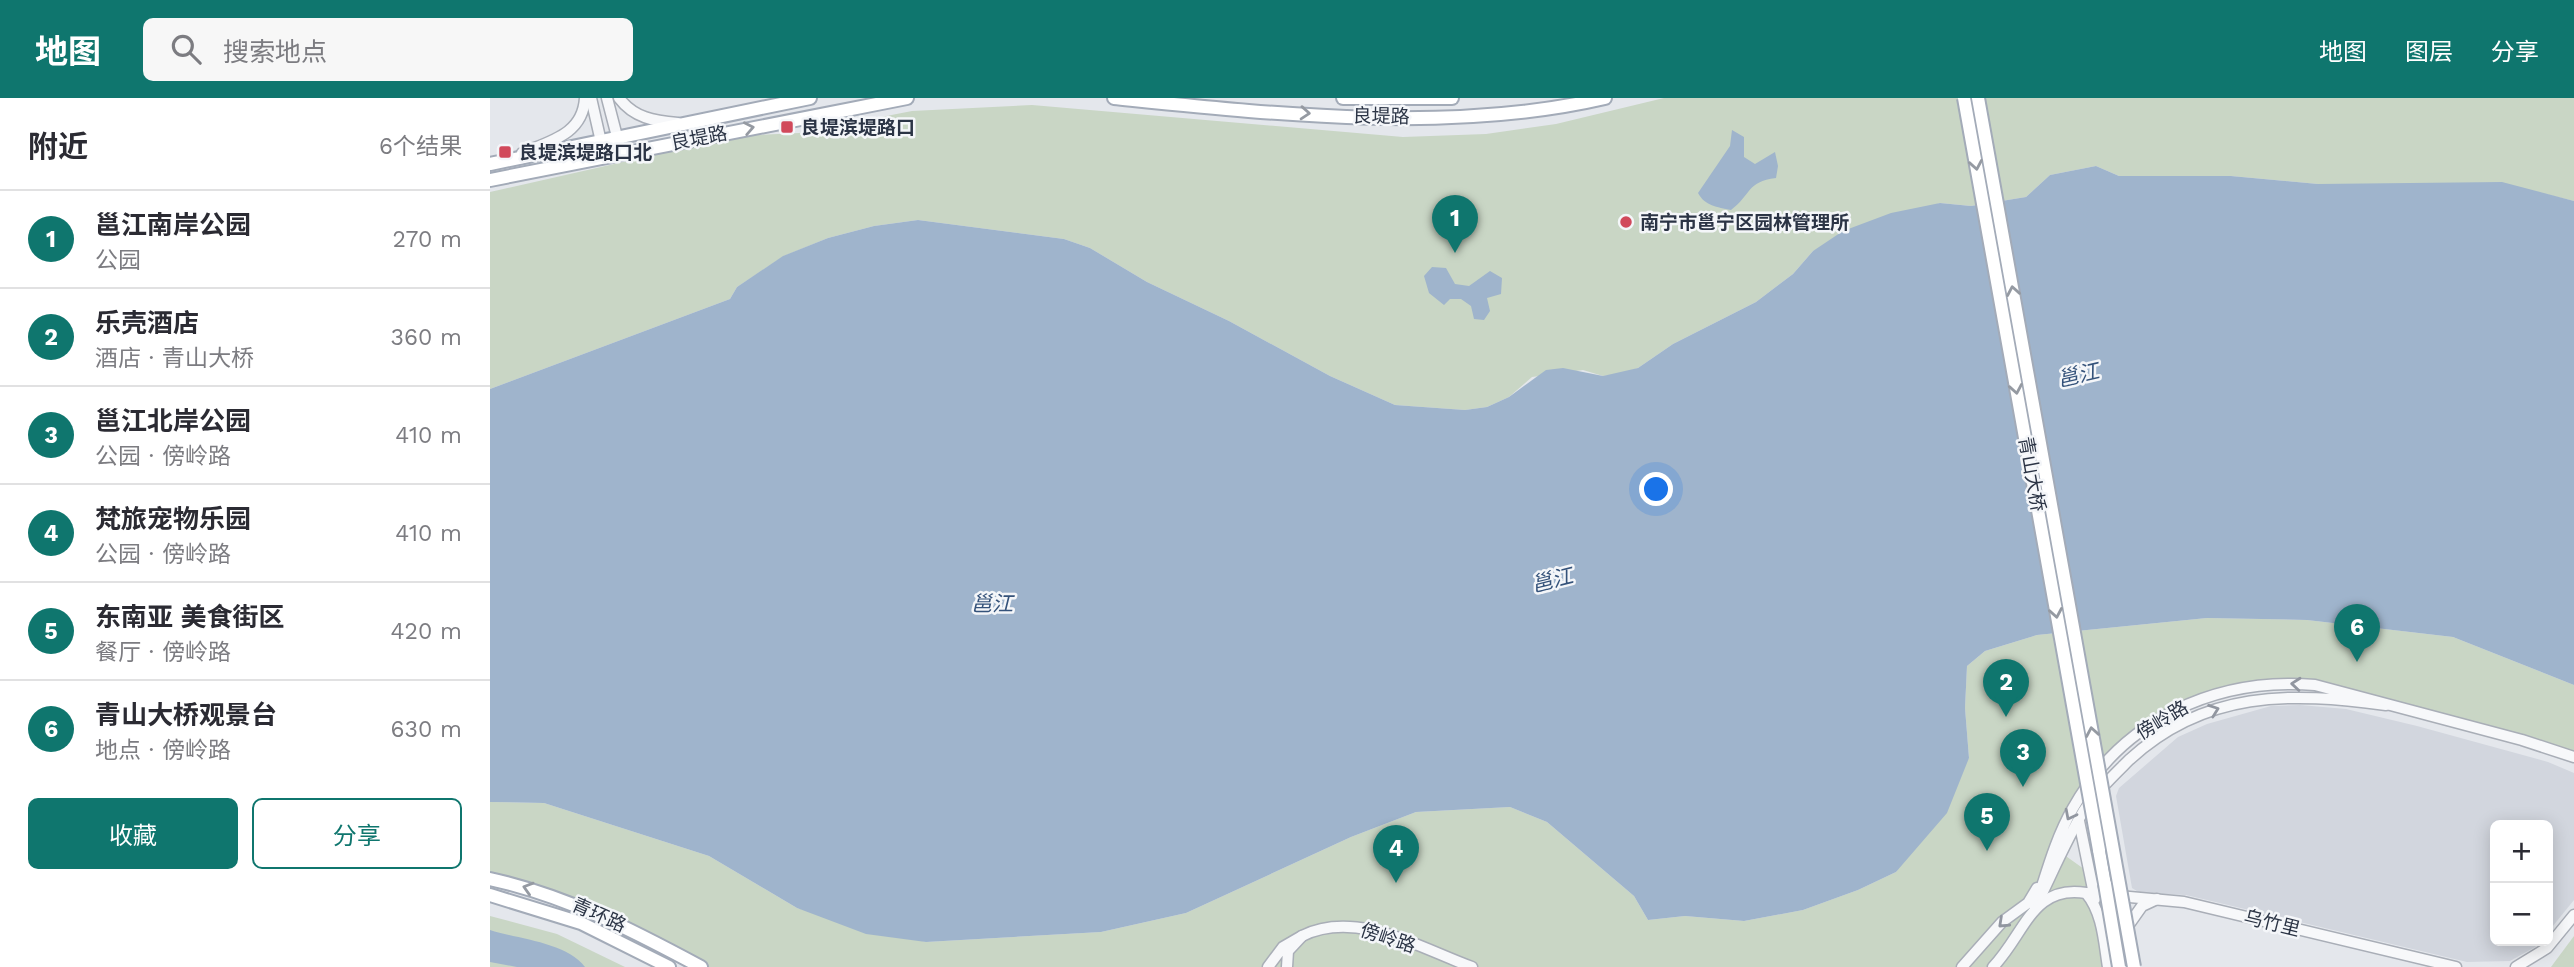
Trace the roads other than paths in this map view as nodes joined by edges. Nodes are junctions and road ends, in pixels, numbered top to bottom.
1 (585, 98) edge
2 (591, 98) edge
3 (607, 98) edge
4 (619, 98) edge
5 (810, 98) edge
6 (907, 98) edge
7 (1114, 98) edge
8 (1343, 98) edge
9 (1452, 98) edge
10 (1605, 98) edge
11 (1964, 98) edge
12 (1978, 98) edge
13 (1383, 99) edge
14 (689, 124) junction
15 (618, 138) junction
16 (601, 140) junction
17 (692, 140) junction
18 (621, 152) junction
19 (604, 155) junction
20 (504, 162) junction
21 (490, 164) edge
22 (507, 177) junction
23 (490, 180) edge
24 (2386, 705) junction
25 (2574, 757) edge
26 (2105, 785) junction
27 (2079, 821) junction
28 (2056, 849) junction
29 (490, 879) edge
30 (2105, 884) junction
31 (2090, 894) junction
32 (490, 895) edge
33 (2125, 896) junction
34 (2161, 897) junction
35 (568, 901) junction
36 (2035, 908) junction
37 (2574, 915) edge
38 (563, 916) junction
39 (2127, 918) junction
40 (1302, 936) junction
41 (2137, 964) edge
42 (669, 967) edge
43 (701, 967) edge
44 (1268, 967) edge
45 (1287, 967) edge
46 (1472, 967) edge
47 (1962, 967) edge
48 (1993, 967) edge
49 (2110, 967) edge
50 (2119, 967) edge
51 (2456, 967) edge
52 (2516, 967) edge

1 - 20 street
2 - 16 street
3 - 15 street
4 - 14 street
5 - 14 main road, 良堤路
17 -> 6 main road, 良堤路
7 -> 10 main road, 良堤路
8 - 13 main road, 良堤路
9 - 13 main road, 良堤路
11 -> 30 main road, 青山大桥, bridge
39 -> 12 main road, 青山大桥, bridge
14 - 15 main road, 良堤路
14 - 17 main road
15 - 16 main road, 良堤路
15 - 18 street
16 - 19 street
16 - 20 main road, 良堤路
17 - 18 main road, 良堤路
18 - 19 main road, 良堤路
19 - 22 main road, 良堤路
20 - 21 main road, 良堤路
20 - 22 main road
22 - 23 main road, 良堤路
24 - 25 street, 傍岭路
26 -> 24 street, 傍岭路
24 -> 28 street, 傍岭路
26 - 27 street, 傍岭路
26 - 33 street
27 - 31 street
27 - 36 street, 傍岭路
28 - 36 street, 傍岭路
28 -> 47 street
35 -> 29 main road, 青环路
30 - 49 main road, bridge
30 - 50 main road, bridge
31 - 33 street, 乌竹里
31 - 36 street, 乌竹里
31 - 49 street
32 - 38 main road, 青环路
33 - 34 street, 乌竹里
33 - 39 street
34 - 39 street
34 - 51 street, 乌竹里
35 - 38 main road
35 - 43 main road, 青环路
36 - 48 street, 傍岭路
37 - 52 street
38 - 42 main road, 青环路
39 - 41 main road, 青山大桥, bridge
40 - 44 street
40 - 45 street
40 - 46 street, 傍岭路

